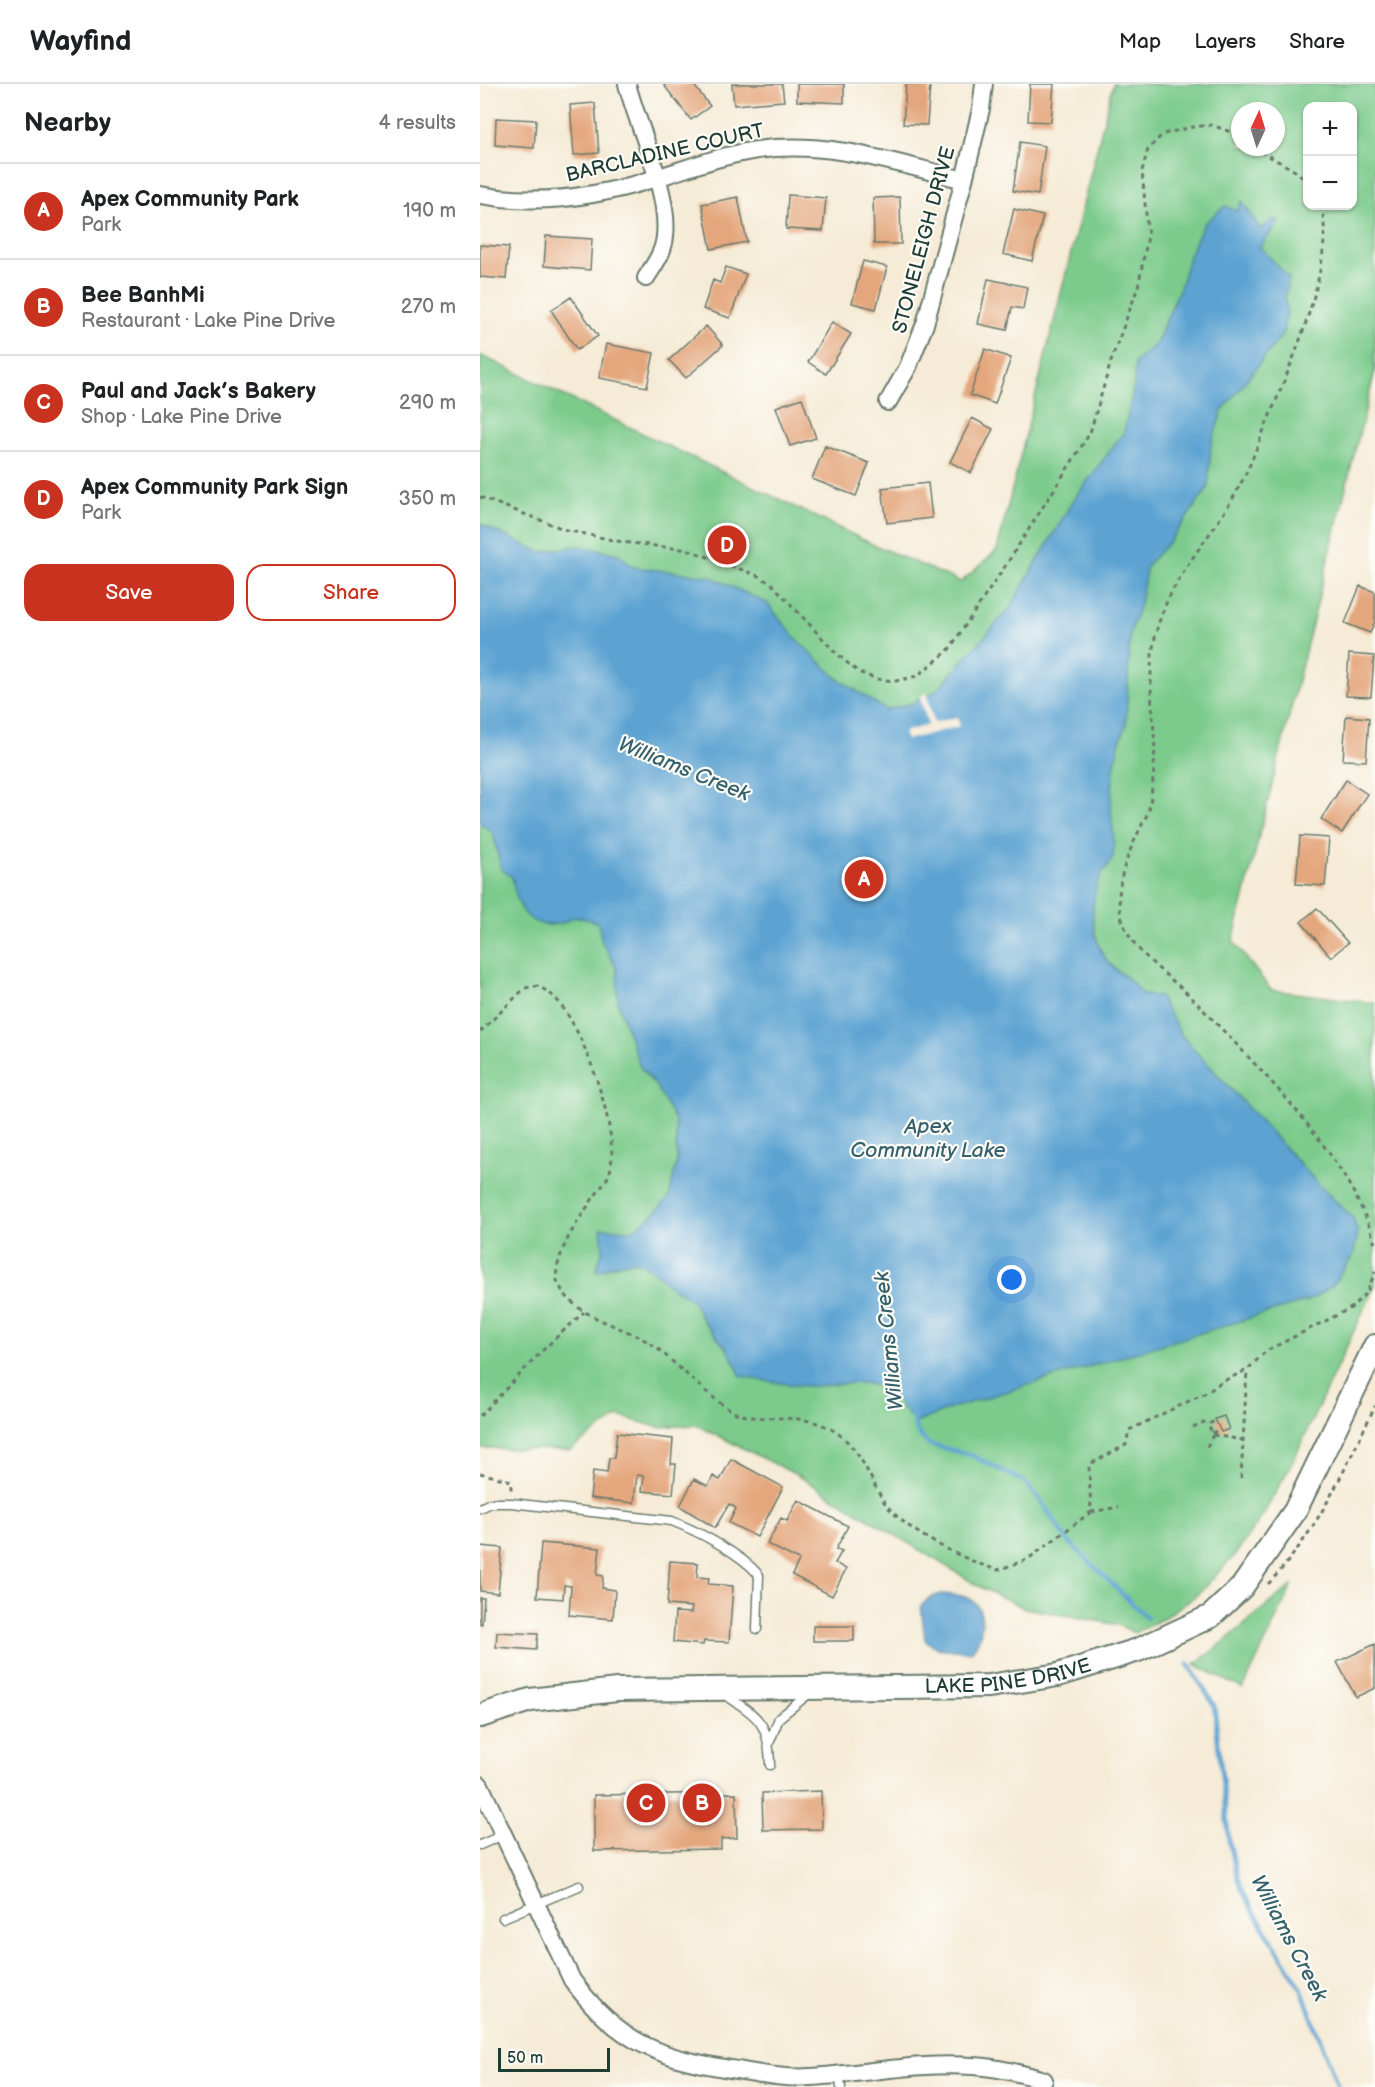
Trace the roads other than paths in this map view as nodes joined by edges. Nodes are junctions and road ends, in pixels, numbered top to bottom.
1 (627, 84) edge
2 (984, 84) edge
3 (656, 178) junction
4 (964, 180) junction
5 (480, 195) edge
6 (646, 278) dead end
7 (888, 402) dead end
8 (1375, 1346) edge
9 (480, 1508) edge
10 (757, 1629) dead end
11 (816, 1689) junction
12 (717, 1690) junction
13 (480, 1716) edge
14 (770, 1741) junction
15 (770, 1765) dead end
16 (480, 1785) edge
17 (505, 1834) junction
18 (480, 1845) edge
19 (579, 1886) dead end
20 (536, 1904) junction
21 (503, 1918) dead end
22 (1044, 2080) dead end
23 (840, 2081) edge

1 - 3 street
2 - 4 street, STONELEIGH DRIVE
3 - 4 street, BARCLADINE COURT
3 - 5 street, BARCLADINE COURT
3 - 6 street
4 - 7 street, STONELEIGH DRIVE
8 - 11 main road, LAKE PINE DRIVE
9 - 10 lane
11 - 12 main road, LAKE PINE DRIVE
11 - 14 lane
12 - 13 main road, LAKE PINE DRIVE
12 - 14 lane
14 - 15 lane
16 - 17 street
17 - 18 lane
17 - 20 street
19 - 20 lane
20 - 21 lane
20 - 23 street
22 - 23 street

